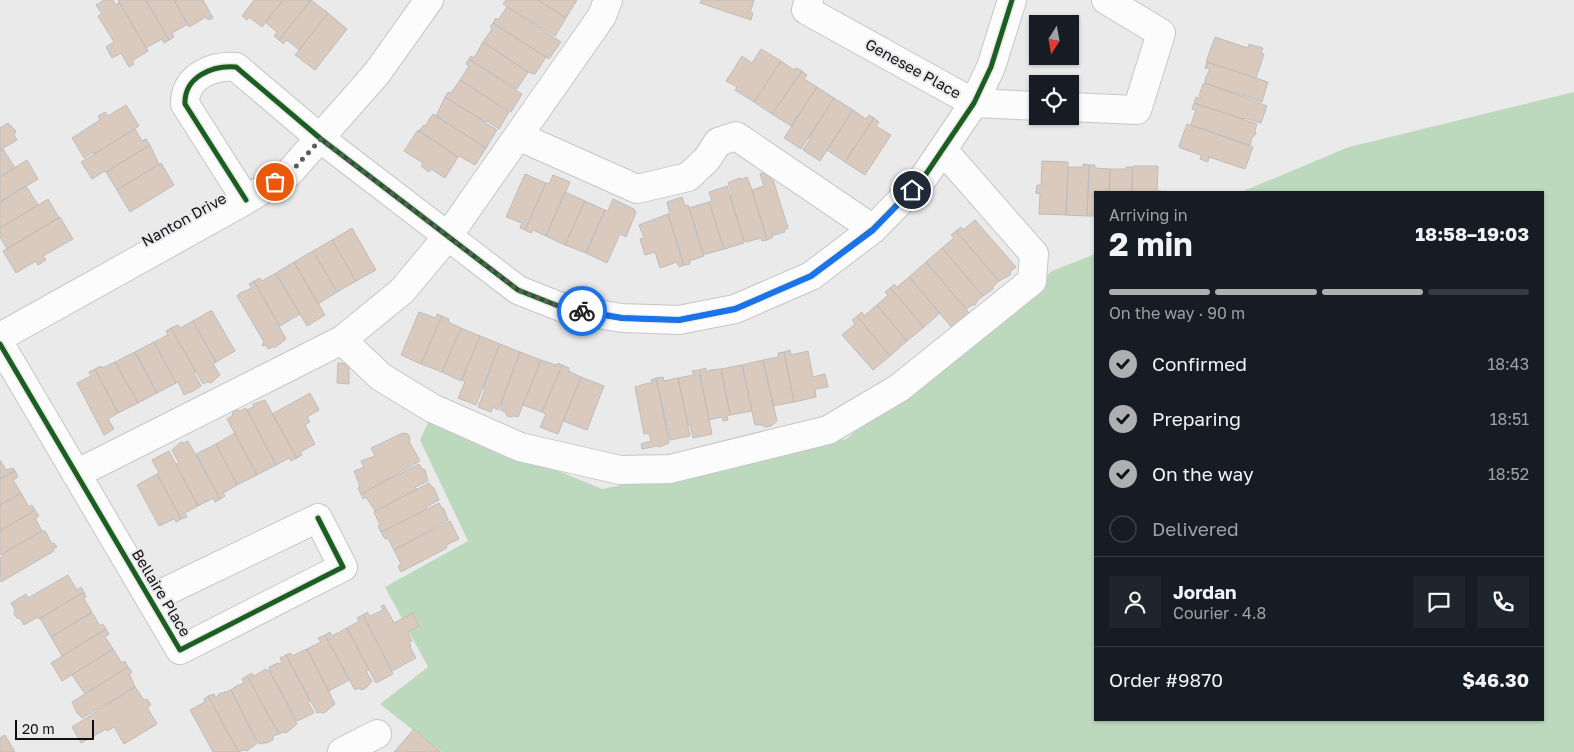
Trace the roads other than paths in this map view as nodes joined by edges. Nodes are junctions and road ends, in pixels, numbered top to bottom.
1 (429, 0) edge
2 (608, 0) edge
3 (809, 0) edge
4 (1012, 0) edge
5 (1106, 0) edge
6 (974, 103) junction
7 (1029, 106) edge
8 (1079, 107) edge
9 (518, 136) junction
10 (321, 139) junction
11 (943, 150) junction
12 (246, 200) junction
13 (873, 230) junction
14 (448, 236) junction
15 (0, 337) edge
16 (342, 340) junction
17 (0, 344) edge
18 (76, 474) junction
19 (150, 599) junction
20 (377, 734) dead end
21 (342, 752) edge

1 - 10 street, Nanton Drive
2 - 9 street
3 - 6 street, Genesee Place
4 - 6 street
5 - 8 street
6 - 7 street, Genesee Place
6 - 11 street
9 - 13 street
9 - 14 street
10 - 12 street, Nanton Drive
10 - 12 street
10 - 14 street
11 - 13 street
11 - 16 street
12 - 15 street, Nanton Drive
13 - 14 street
14 - 16 street
16 - 18 street
17 - 18 street, Bellaire Place
18 - 19 street, Bellaire Place
19 - 19 street, Bellaire Place
20 - 21 street

